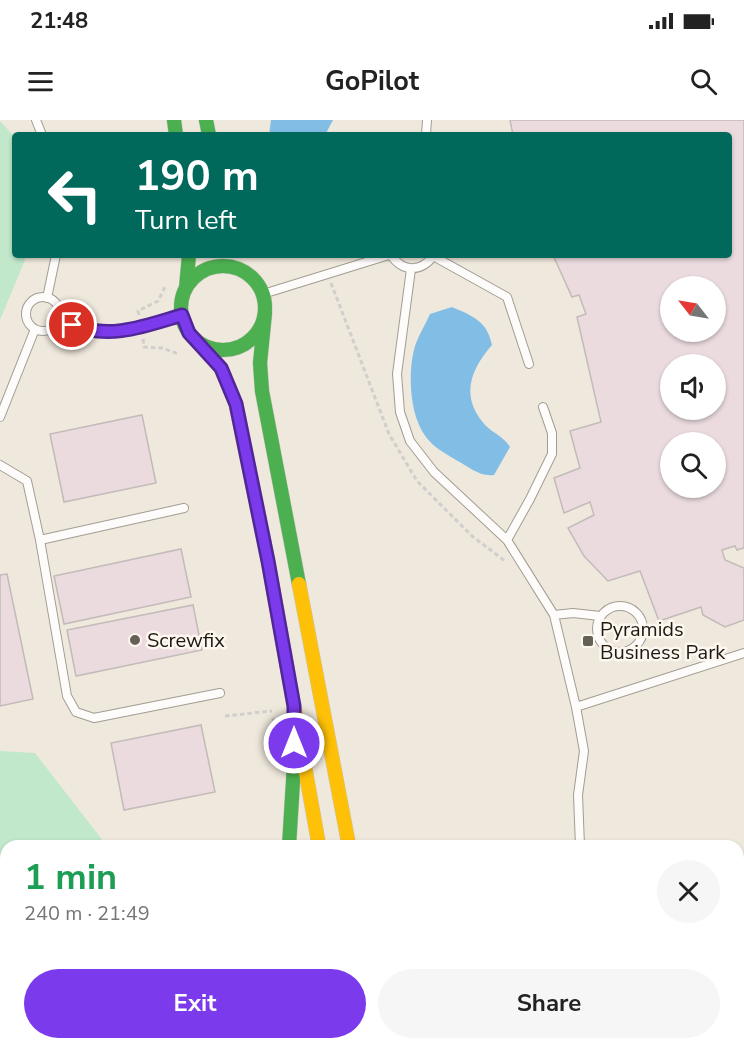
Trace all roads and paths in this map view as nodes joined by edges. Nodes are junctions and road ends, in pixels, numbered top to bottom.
1 (55, 258) edge
2 (189, 258) edge
3 (245, 258) edge
4 (380, 258) edge
5 (392, 258) edge
6 (430, 258) edge
7 (438, 258) edge
8 (411, 269) junction
9 (251, 276) junction
10 (167, 283) dead end
11 (186, 288) junction
12 (263, 294) junction
13 (47, 298) junction
14 (265, 313) junction
15 (182, 315) junction
16 (59, 319) junction
17 (141, 327) junction
18 (35, 329) junction
19 (195, 339) junction
20 (188, 357) dead end
21 (529, 364) dead end
22 (543, 407) dead end
23 (0, 417) edge
24 (0, 465) edge
25 (184, 508) dead end
26 (40, 540) junction
27 (507, 540) junction
28 (554, 615) junction
29 (600, 616) junction
30 (744, 653) edge
31 (220, 693) dead end
32 (294, 706) junction
33 (576, 707) junction
34 (225, 716) dead end
35 (277, 757) dead end
36 (289, 840) edge
37 (318, 840) edge
38 (347, 840) edge
39 (580, 840) edge

1 - 13 lane
2 - 11 main road
3 - 9 main road
4 - 12 lane
5 - 8 lane
6 - 8 lane
7 - 21 lane
8 - 27 lane
9 - 11 main road
9 - 12 main road
10 - 17 path
11 - 15 main road
12 - 14 main road
13 - 16 lane
13 - 18 lane
14 - 19 main road
14 - 38 main road
15 - 17 lane
15 - 19 main road
16 - 17 lane
16 - 18 lane
17 - 20 path
18 - 23 lane
19 - 32 main road
22 - 27 lane
24 - 26 lane
25 - 26 lane
26 - 31 lane
27 - 28 lane
28 - 29 lane
28 - 33 lane
29 - 29 lane
30 - 33 lane
32 - 36 main road
32 - 37 main road
33 - 39 lane
34 - 35 path

